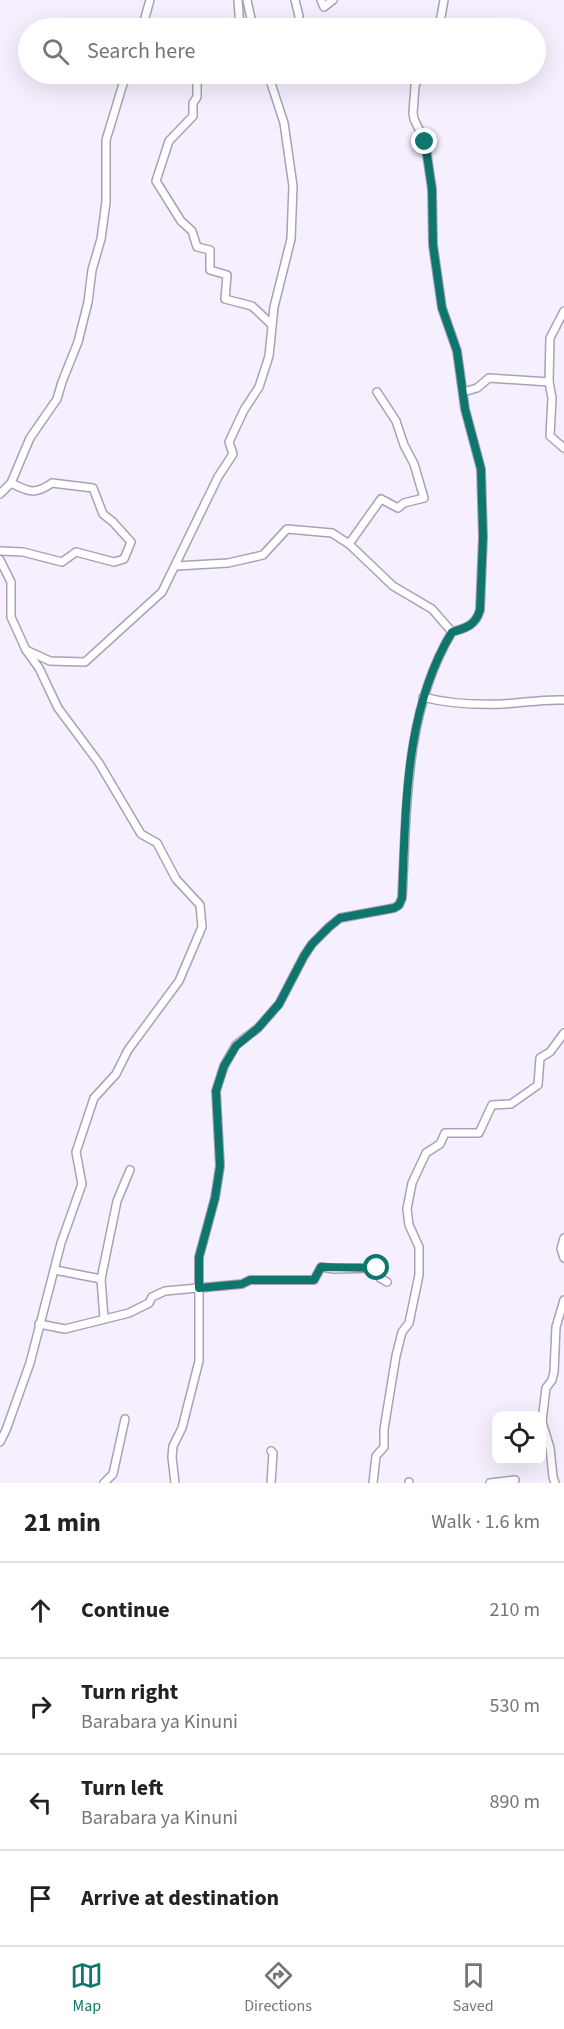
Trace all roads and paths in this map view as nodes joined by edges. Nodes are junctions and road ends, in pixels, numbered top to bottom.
1 (150, 0) edge
2 (238, 0) edge
3 (247, 0) edge
4 (295, 0) edge
5 (321, 0) edge
6 (333, 0) edge
7 (444, 0) edge
8 (145, 18) edge
9 (239, 18) edge
10 (251, 18) edge
11 (299, 18) edge
12 (441, 18) edge
13 (123, 84) edge
14 (197, 84) edge
15 (271, 84) edge
16 (417, 84) edge
17 (564, 311) edge
18 (271, 324) junction
19 (549, 382) junction
20 (377, 392) dead end
21 (463, 392) junction
22 (564, 448) edge
23 (11, 483) junction
24 (0, 494) edge
25 (349, 544) junction
26 (0, 551) edge
27 (0, 560) edge
28 (176, 566) junction
29 (452, 632) junction
30 (26, 650) junction
31 (423, 697) junction
32 (564, 700) edge
33 (564, 1033) edge
34 (130, 1170) dead end
35 (564, 1238) edge
36 (564, 1258) edge
37 (55, 1270) junction
38 (101, 1279) junction
39 (387, 1282) dead end
40 (199, 1288) junction
41 (564, 1300) edge
42 (104, 1318) junction
43 (39, 1324) junction
44 (125, 1419) dead end
45 (0, 1442) edge
46 (271, 1451) dead end
47 (515, 1480) dead end
48 (104, 1483) edge
49 (175, 1483) edge
50 (271, 1483) edge
51 (373, 1483) edge
52 (490, 1483) edge
53 (555, 1483) edge

1 - 8 street
2 - 9 street
3 - 10 street
4 - 11 street
5 - 6 street
7 - 12 street
13 - 23 street
14 - 18 street
15 - 18 street
16 - 21 street
17 - 19 street
18 - 28 street
19 - 21 street
19 - 22 street
20 - 25 street
21 - 29 street
23 - 24 street
23 - 26 street
25 - 28 street
25 - 29 street
27 - 30 street
28 - 30 street
29 - 31 street
30 - 37 street
31 - 32 street
31 - 40 street
33 - 51 street
34 - 38 street
35 - 36 street
37 - 38 street
37 - 43 street
38 - 42 street
39 - 40 street
40 - 42 street
40 - 49 street
41 - 53 street
42 - 43 street
43 - 45 street
44 - 48 street
46 - 50 street
47 - 52 street

